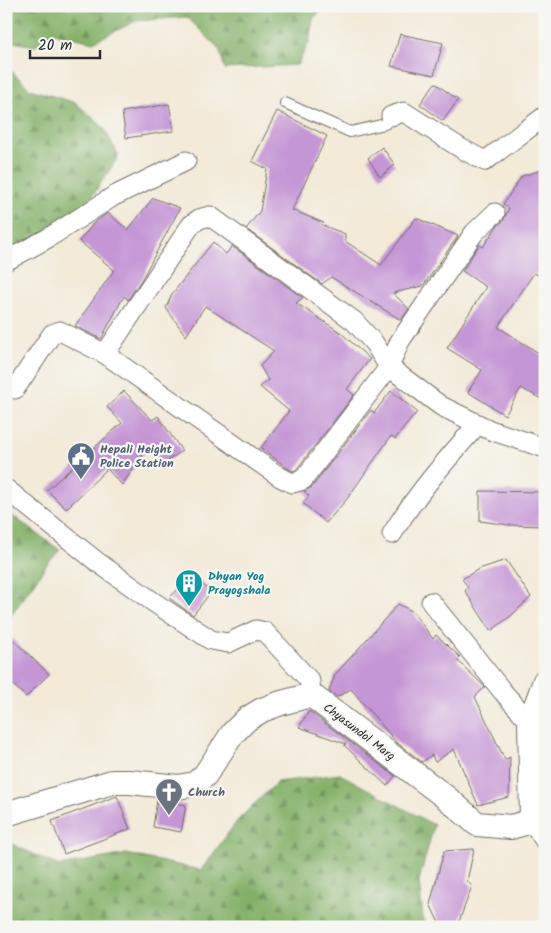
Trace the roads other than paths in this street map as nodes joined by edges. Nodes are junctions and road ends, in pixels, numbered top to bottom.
1 (285, 103) dead end
2 (391, 116) joint
3 (545, 116) edge
4 (186, 160) dead end
5 (495, 214) dead end
6 (6, 261) edge
7 (104, 354) junction
8 (389, 367) junction
9 (15, 389) dead end
10 (478, 424) junction
11 (545, 448) edge
12 (6, 490) edge
13 (392, 534) dead end
14 (431, 602) dead end
15 (545, 681) edge
16 (311, 695) junction
17 (530, 722) junction
18 (6, 814) edge
19 (532, 821) junction
20 (545, 841) edge

1 - 2 lane
2 - 3 street
4 - 6 street
5 - 8 street
7 - 8 street
7 - 8 street
7 - 9 street
8 - 10 street
10 - 11 street
10 - 13 street
12 - 16 street
14 - 17 street
15 - 17 street
16 - 18 street, Chyasundol Marg
16 - 19 street, Chyasundol Marg
17 - 19 street
19 - 20 street

